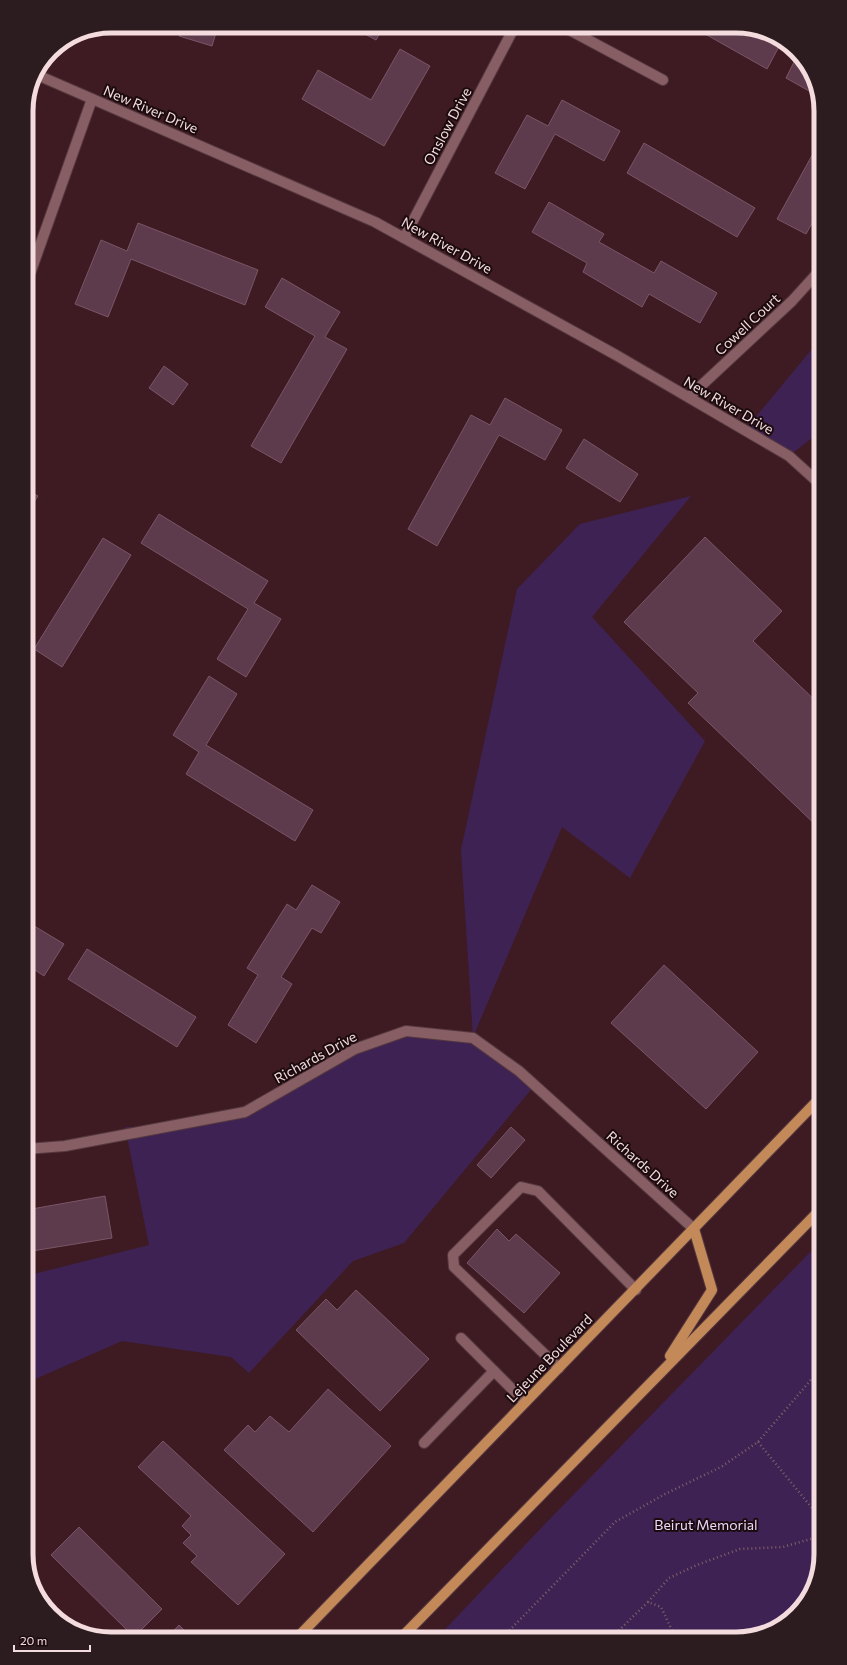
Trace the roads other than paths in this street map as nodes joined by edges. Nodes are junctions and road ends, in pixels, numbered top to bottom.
1 (511, 33) edge
2 (575, 33) edge
3 (41, 77) edge
4 (663, 80) dead end
5 (92, 99) junction
6 (404, 238) junction
7 (33, 265) edge
8 (814, 277) edge
9 (688, 397) junction
10 (814, 479) edge
11 (814, 1104) edge
12 (33, 1149) edge
13 (814, 1216) edge
14 (694, 1229) junction
15 (636, 1290) junction
16 (461, 1338) dead end
17 (559, 1368) junction
18 (494, 1371) junction
19 (659, 1372) junction
20 (525, 1402) junction
21 (424, 1444) dead end
22 (303, 1632) edge
23 (407, 1632) edge

1 - 6 street, Onslow Drive
2 - 4 street
3 - 5 street, New River Drive
5 - 6 street, New River Drive
5 - 7 street
6 - 9 street, New River Drive
8 - 9 street, Cowell Court
9 - 10 street, New River Drive
11 - 14 main road, Lejeune Boulevard
12 - 14 street, Richards Drive
13 - 19 main road
14 - 15 main road, Lejeune Boulevard
14 - 19 main road
15 - 17 main road, Lejeune Boulevard
15 - 17 street
16 - 18 street
17 - 20 main road, Lejeune Boulevard
18 - 20 street
18 - 21 street
19 - 23 main road
20 - 22 main road, Lejeune Boulevard

